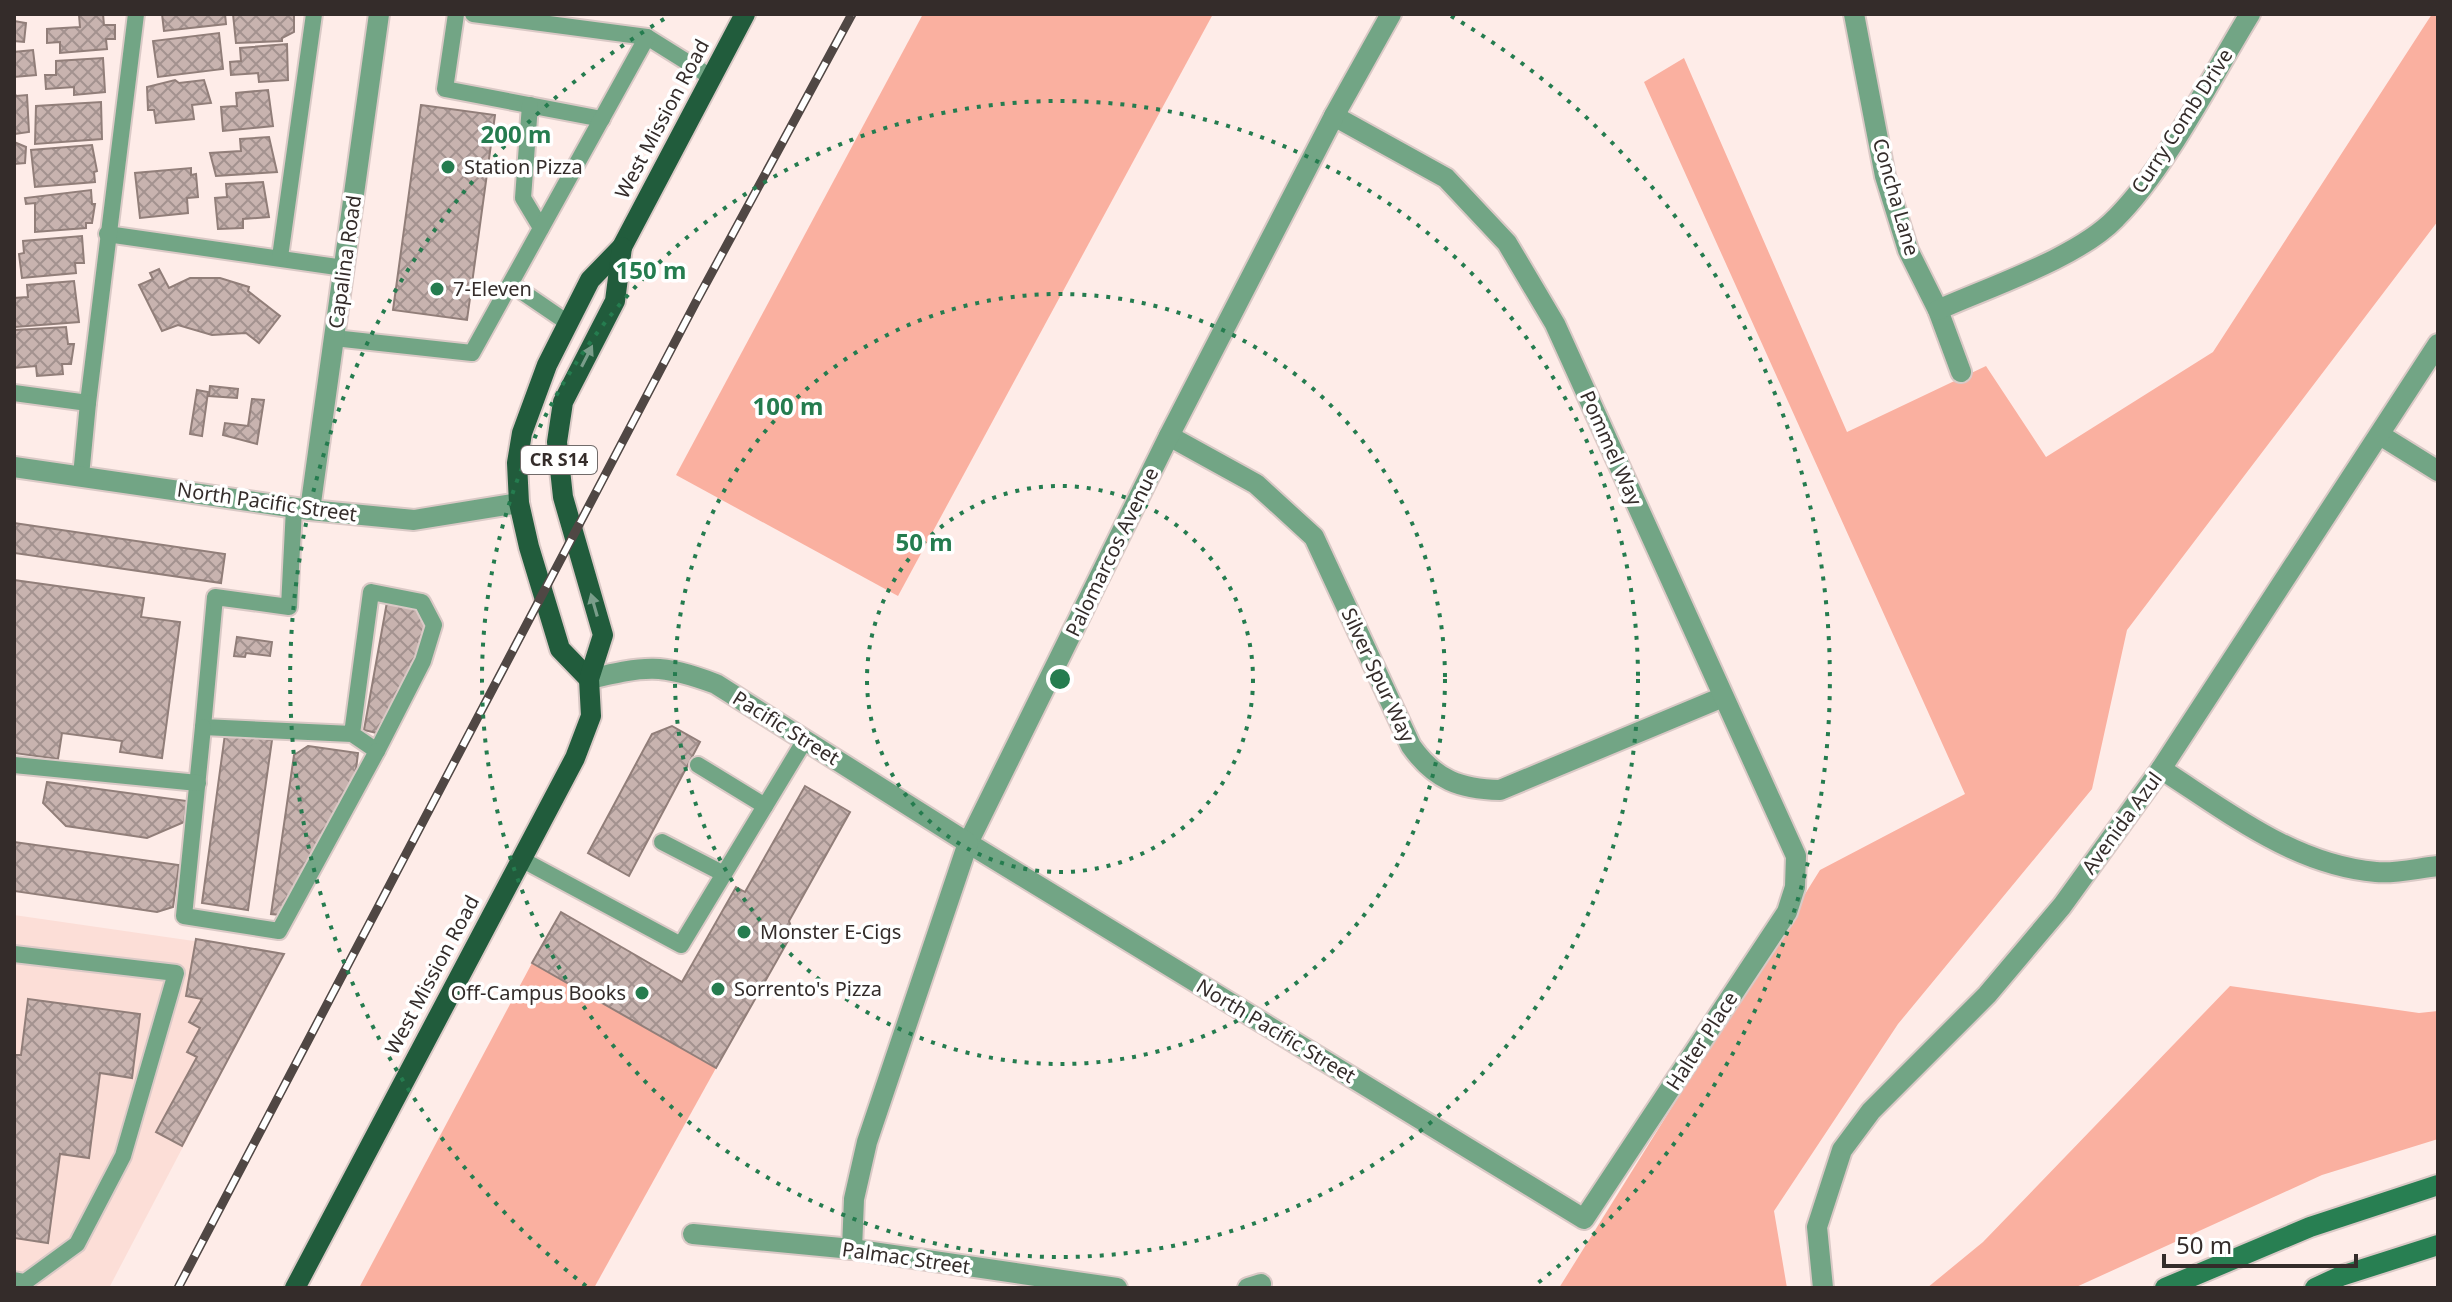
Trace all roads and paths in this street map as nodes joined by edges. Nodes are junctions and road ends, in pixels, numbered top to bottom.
1 (136, 14) edge
2 (314, 14) edge
3 (379, 14) edge
4 (456, 14) edge
5 (473, 14) edge
6 (745, 14) edge
7 (1391, 14) edge
8 (1854, 14) edge
9 (2250, 14) edge
10 (647, 37) junction
11 (711, 77) junction
12 (530, 105) junction
13 (1334, 116) junction
14 (602, 119) junction
15 (541, 228) junction
16 (107, 234) junction
17 (622, 247) junction
18 (280, 257) junction
19 (344, 268) junction
20 (511, 284) junction
21 (1938, 310) junction
22 (568, 323) junction
23 (334, 338) junction
24 (2438, 344) edge
25 (1961, 372) dead end
26 (14, 393) edge
27 (88, 403) junction
28 (2380, 435) junction
29 (1169, 436) junction
30 (14, 467) edge
31 (2438, 471) edge
32 (81, 476) junction
33 (519, 503) junction
34 (302, 509) junction
35 (589, 679) junction
36 (1723, 697) junction
37 (203, 727) junction
38 (352, 734) junction
39 (805, 740) junction
40 (377, 751) junction
41 (14, 765) edge
42 (698, 765) dead end
43 (2161, 769) junction
44 (198, 783) junction
45 (765, 806) junction
46 (662, 842) dead end
47 (968, 843) junction
48 (1796, 856) joint
49 (521, 859) junction
50 (2438, 866) edge
51 (724, 874) junction
52 (14, 954) edge
53 (2438, 1185) edge
54 (1584, 1219) joint
55 (693, 1234) dead end
56 (2438, 1245) edge
57 (852, 1249) junction
58 (14, 1280) edge
59 (295, 1288) edge
60 (1117, 1288) edge
61 (1823, 1288) edge
62 (2165, 1288) edge
63 (2315, 1288) edge

1 - 16 lane
2 - 18 lane
3 - 19 street, Capalina Road
4 - 12 lane
5 - 10 lane
6 - 11 main road, West Mission Road / CR S14
7 - 13 street, Palomarcos Avenue
8 - 21 street, Concha Lane
9 - 21 street, Curry Comb Drive
10 - 11 lane
10 - 14 lane
11 - 17 main road, West Mission Road / CR S14
12 - 14 lane
12 - 15 lane
13 - 29 street, Palomarcos Avenue
13 - 36 street, Pommel Way
14 - 15 lane
15 - 20 lane
16 - 18 lane
16 - 27 lane
17 - 22 main road, West Mission Road / CR S14
35 -> 17 main road, West Mission Road / CR S14
18 - 19 lane
19 - 23 street, Capalina Road
20 - 22 lane
20 - 23 lane
21 - 25 street, Concha Lane
22 - 33 main road, West Mission Road / CR S14
23 - 34 street, Capalina Road
24 - 28 street, Avenida Azul
26 - 27 lane
27 - 32 lane
28 - 31 street
28 - 43 street, Avenida Azul
29 - 36 street, Silver Spur Way
29 - 47 street, Palomarcos Avenue
30 - 32 street, North Pacific Street
32 - 34 street, North Pacific Street
33 - 34 street, North Pacific Street
33 - 35 main road, West Mission Road / CR S14
34 - 37 lane
35 - 39 street, Pacific Street
35 - 49 main road, West Mission Road / CR S14
36 - 48 street, Pommel Way
37 - 38 lane
37 - 44 lane
38 - 40 lane
38 - 40 lane
39 - 45 lane
39 - 47 street, Pacific Street
40 - 44 lane
41 - 44 lane
42 - 45 lane
43 - 50 street
43 - 61 street, Avenida Azul
45 - 51 lane
46 - 51 lane
47 - 54 street, North Pacific Street
47 - 57 street, Palomarcos Avenue
48 - 54 street, Halter Place
49 - 51 lane
49 - 59 main road, West Mission Road / CR S14
52 - 58 lane
53 - 62 main road
55 - 57 street, Palmac Street
56 - 63 main road
57 - 60 street, Palmac Street

